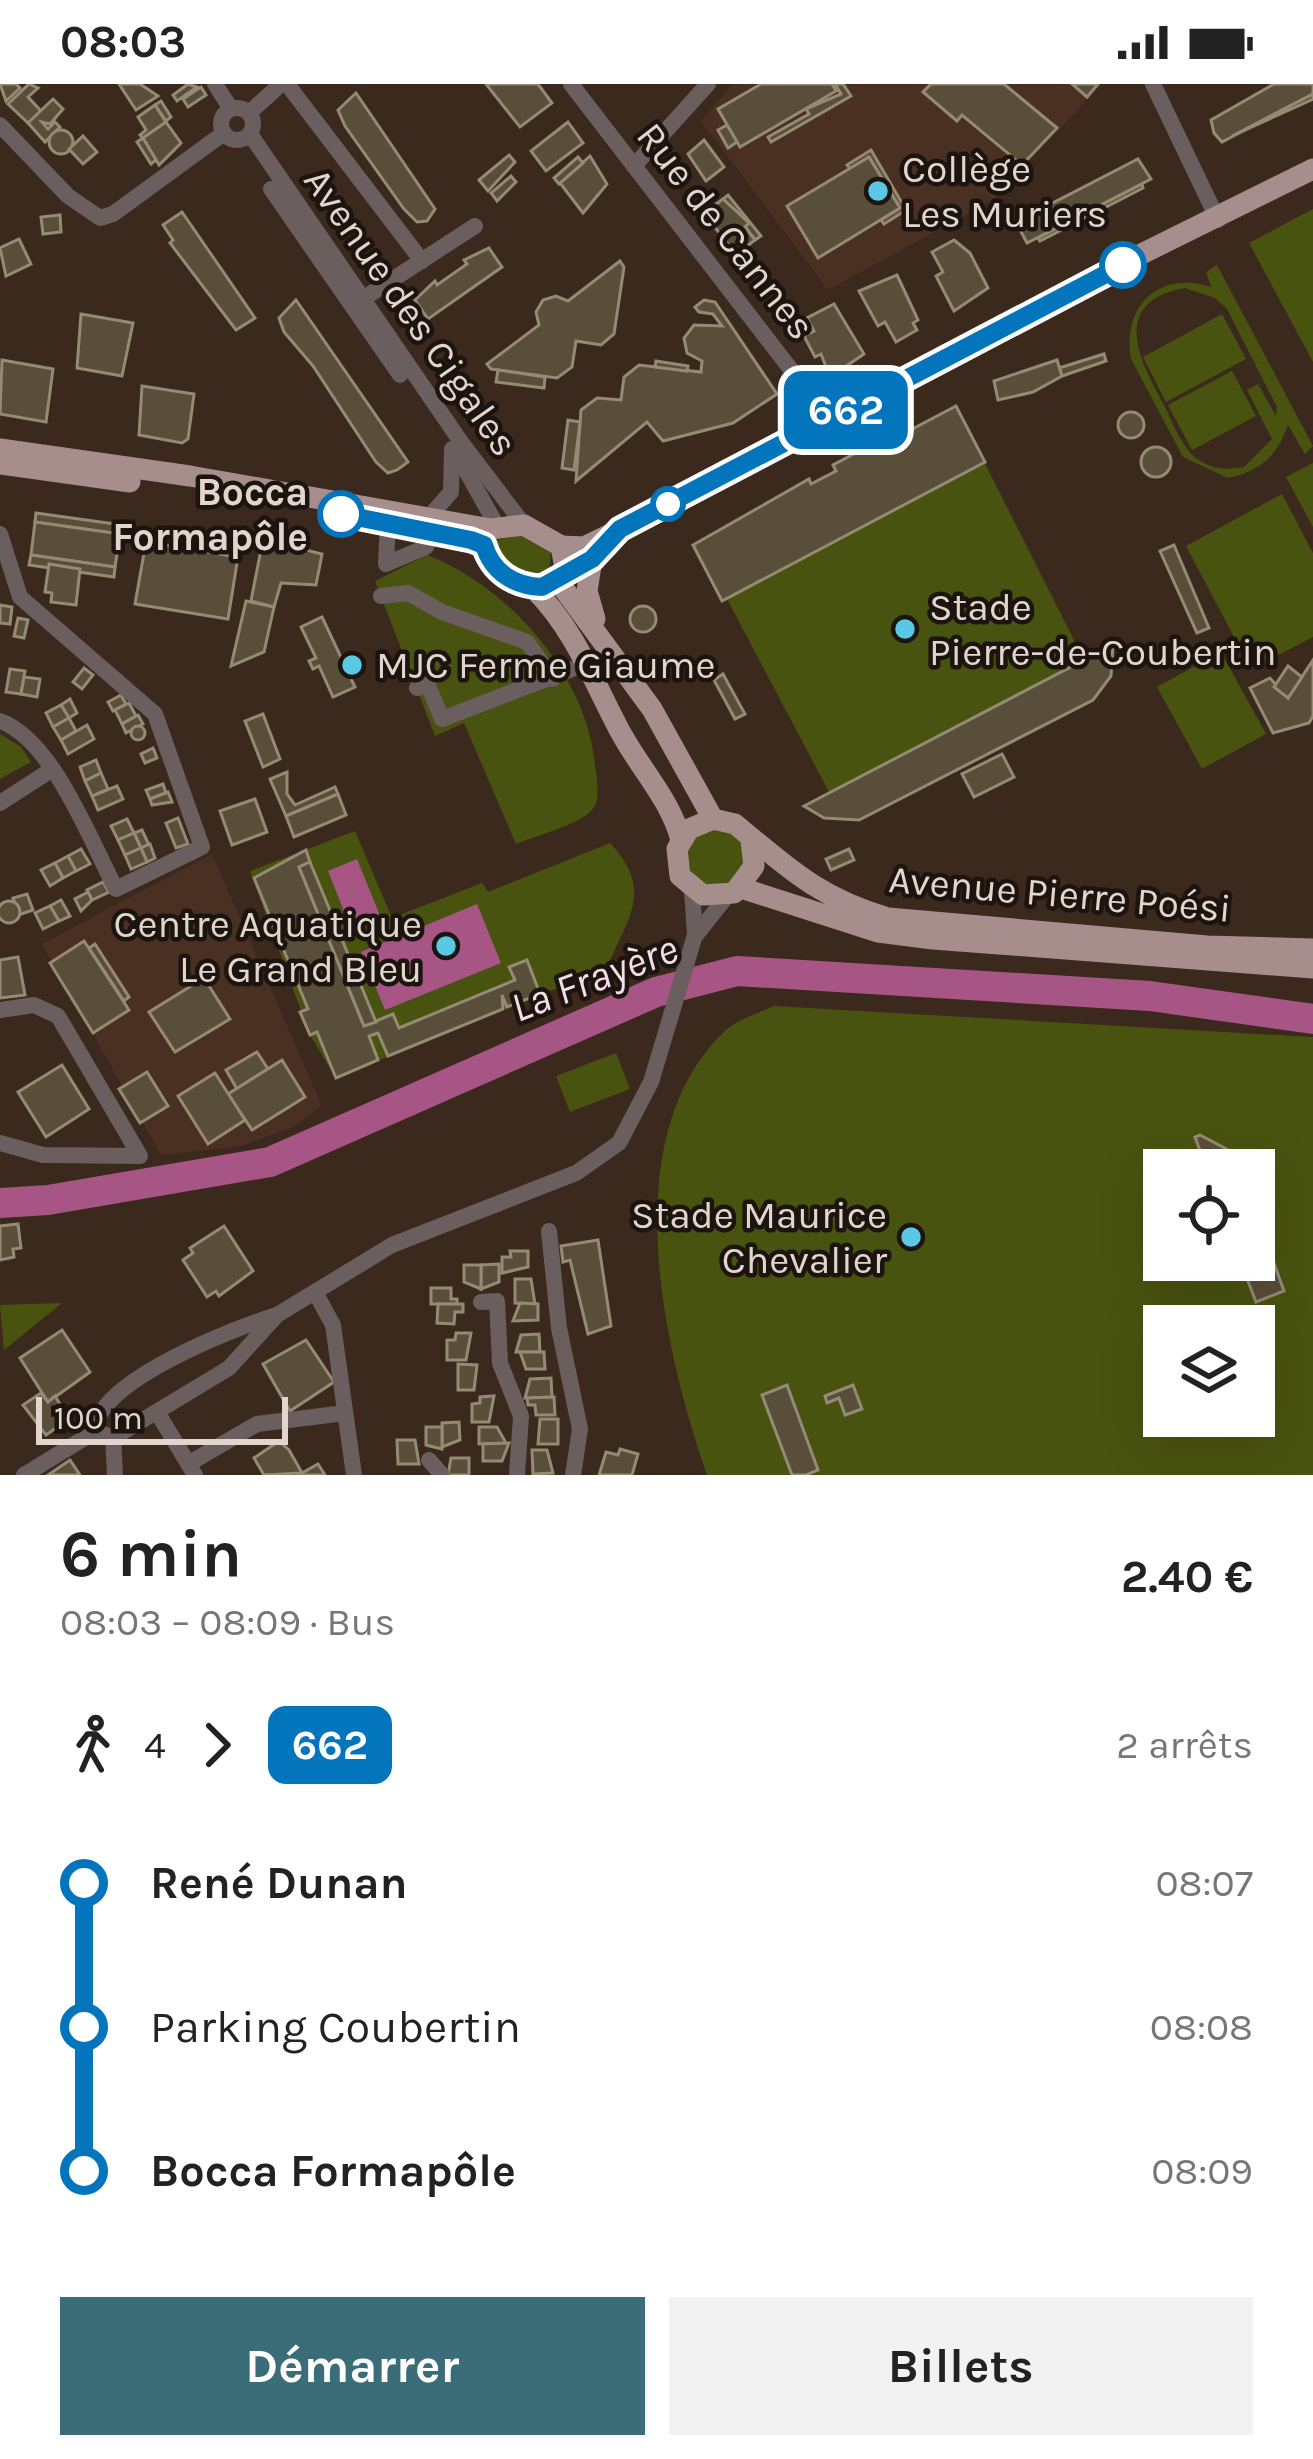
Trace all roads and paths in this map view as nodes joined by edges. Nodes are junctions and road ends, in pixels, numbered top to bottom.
1 (215, 84) edge
2 (284, 84) edge
3 (571, 84) edge
4 (708, 84) edge
5 (1153, 84) edge
6 (240, 111) junction
7 (0, 124) edge
8 (236, 136) junction
9 (634, 166) junction
10 (1313, 169) edge
11 (1218, 220) junction
12 (475, 226) dead end
13 (422, 261) junction
14 (361, 300) junction
15 (829, 419) junction
16 (452, 448) junction
17 (0, 449) edge
18 (0, 464) edge
19 (388, 522) junction
20 (430, 525) junction
21 (524, 526) junction
22 (620, 529) junction
23 (490, 533) junction
24 (0, 534) edge
25 (561, 546) junction
26 (592, 559) junction
27 (562, 577) junction
28 (533, 588) junction
29 (381, 596) dead end
30 (608, 646) junction
31 (572, 669) dead end
32 (553, 679) junction
33 (417, 688) dead end
34 (0, 721) edge
35 (51, 770) junction
36 (0, 803) edge
37 (713, 819) junction
38 (681, 840) junction
39 (751, 841) junction
40 (692, 890) junction
41 (734, 892) junction
42 (695, 935) junction
43 (1313, 949) edge
44 (1313, 968) edge
45 (0, 1010) edge
46 (0, 1143) edge
47 (549, 1231) dead end
48 (315, 1292) junction
49 (481, 1302) dead end
50 (277, 1315) junction
51 (157, 1412) junction
52 (345, 1413) junction
53 (105, 1434) junction
54 (429, 1460) dead end
55 (191, 1470) edge
56 (24, 1475) edge
57 (115, 1475) edge
58 (353, 1475) edge
59 (442, 1475) edge
60 (518, 1475) edge
61 (573, 1475) edge

1 - 6 street
2 - 6 street
2 - 13 street
3 - 9 street, Rue de Cannes
4 - 9 street
5 - 11 street
6 - 8 street
6 - 8 street
7 - 8 street
8 - 14 street, Avenue des Cigales
8 - 16 street, Avenue des Cigales
9 - 15 street, Rue de Cannes
10 - 11 main road
11 - 15 main road
12 - 13 street
13 - 14 street
14 - 21 street, Avenue des Cigales
15 - 22 main road
16 - 20 street, Avenue des Cigales
16 - 23 street, Avenue des Cigales
17 - 20 main road
18 - 19 main road
19 - 20 main road
19 - 20 street
20 - 23 main road
21 - 23 main road
21 - 25 main road
22 - 25 main road
22 - 26 main road
23 - 28 main road
24 - 35 street
25 - 27 main road
26 - 27 main road
26 - 30 main road
27 - 28 main road
27 - 30 main road
28 - 38 main road
29 - 32 street
30 - 37 main road
31 - 32 street
32 - 33 street
34 - 35 street
35 - 36 street
37 - 38 main road
37 - 39 main road
38 - 40 main road
39 - 41 main road
39 - 43 main road, Avenue Pierre Poési
40 - 41 main road
40 - 42 street
41 - 42 street
41 - 44 main road, Avenue Pierre Poési
42 - 48 street
45 - 46 street
47 - 61 street
48 - 50 street
48 - 52 street
49 - 60 street
50 - 51 street
50 - 53 street
51 - 53 street
51 - 55 street
52 - 55 street
52 - 58 street
53 - 56 street
53 - 57 street
54 - 59 street

